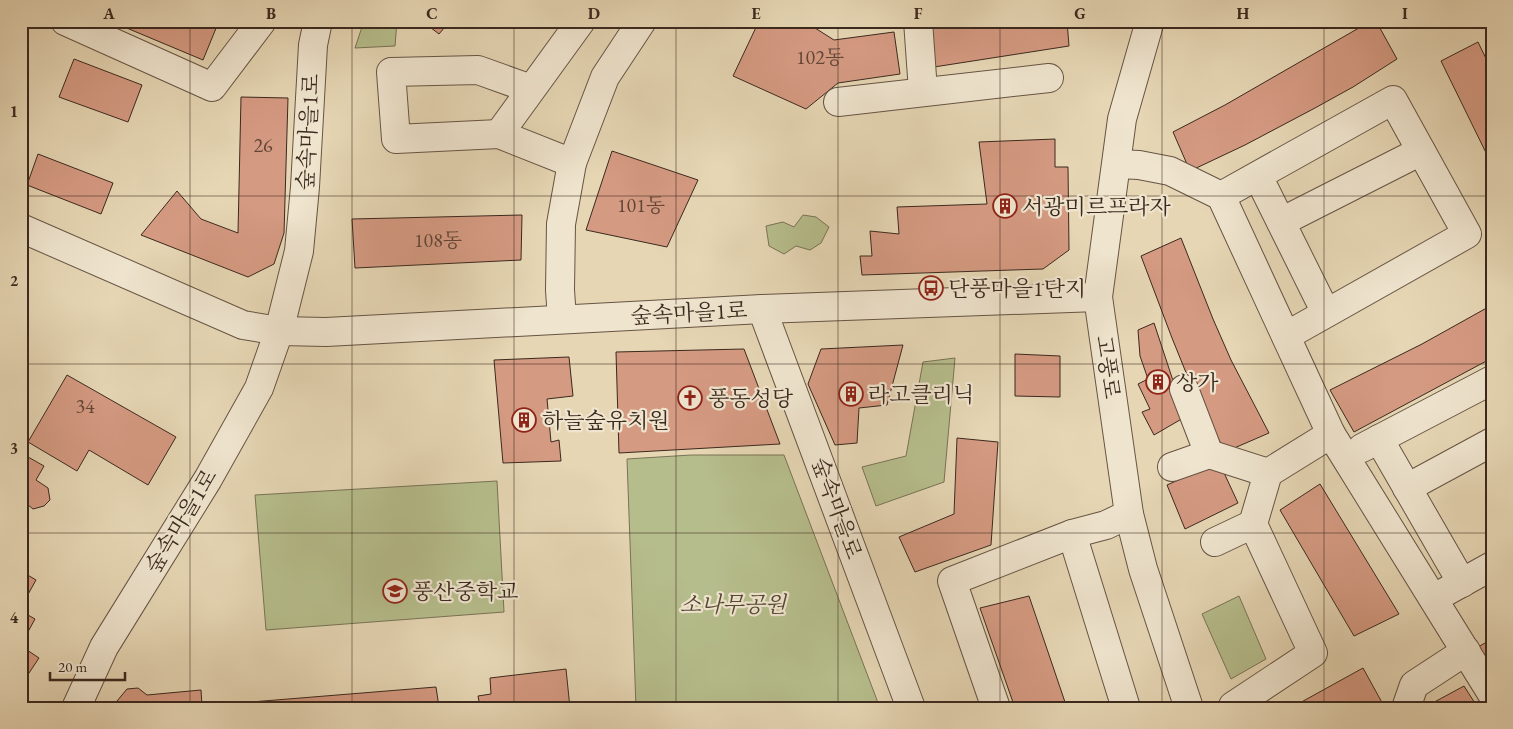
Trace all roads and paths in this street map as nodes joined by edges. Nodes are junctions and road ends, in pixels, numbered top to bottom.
1 (65, 21) edge
2 (262, 21) edge
3 (318, 21) edge
4 (581, 21) edge
5 (642, 21) edge
6 (918, 21) edge
7 (1150, 21) edge
8 (1049, 78) dead end
9 (531, 89) junction
10 (923, 91) junction
11 (838, 102) dead end
12 (498, 134) junction
13 (1421, 151) junction
14 (572, 163) junction
15 (1117, 164) junction
16 (1258, 176) junction
17 (1221, 196) junction
18 (1281, 222) junction
19 (21, 228) edge
20 (1098, 297) junction
21 (762, 308) junction
22 (1326, 313) junction
23 (562, 319) junction
24 (279, 331) junction
25 (1286, 336) junction
26 (1492, 380) edge
27 (1184, 389) dead end
28 (1331, 434) junction
29 (1379, 439) junction
30 (1492, 442) edge
31 (1209, 454) junction
32 (1345, 457) junction
33 (1172, 467) dead end
34 (1268, 473) junction
35 (1407, 488) junction
36 (1130, 514) junction
37 (1253, 524) junction
38 (1072, 534) junction
39 (1215, 542) dead end
40 (1492, 566) edge
41 (1462, 583) junction
42 (1433, 599) junction
43 (1466, 651) junction
44 (1492, 694) edge
45 (76, 708) edge
46 (911, 708) edge
47 (996, 708) edge
48 (1126, 708) edge
49 (1189, 708) edge
50 (1234, 708) edge
51 (1406, 708) edge

1 - 2 street
3 - 24 street, 숲속마을1로
4 - 9 street
5 - 14 street
6 - 10 street
7 - 15 street, 고풍로
8 - 10 street
9 - 12 street
9 - 12 street
10 - 11 street
12 - 14 street
13 - 16 street
13 - 18 street
13 - 22 street
14 - 23 street
15 - 17 street
15 - 20 street, 고풍로
16 - 17 street
16 - 18 street
17 - 25 street
18 - 22 street
19 - 24 street, 숲속마을1로
20 - 21 street, 숲속마을1로
20 - 36 street, 고풍로
21 - 23 street, 숲속마을1로
21 - 46 street, 숲속마을로
22 - 25 street
23 - 24 street, 숲속마을1로
24 - 45 street, 숲속마을1로
25 - 28 street
26 - 29 street
27 - 31 street
28 - 32 street
28 - 34 street
29 - 32 street
29 - 35 street
30 - 35 street
31 - 33 street
31 - 34 street
32 - 42 street
34 - 37 street
35 - 41 street
36 - 38 street
36 - 49 street, 고풍로
37 - 39 street
37 - 50 street
38 - 47 street
38 - 48 street
40 - 41 street
41 - 42 street
42 - 43 street
43 - 44 street
43 - 51 street

